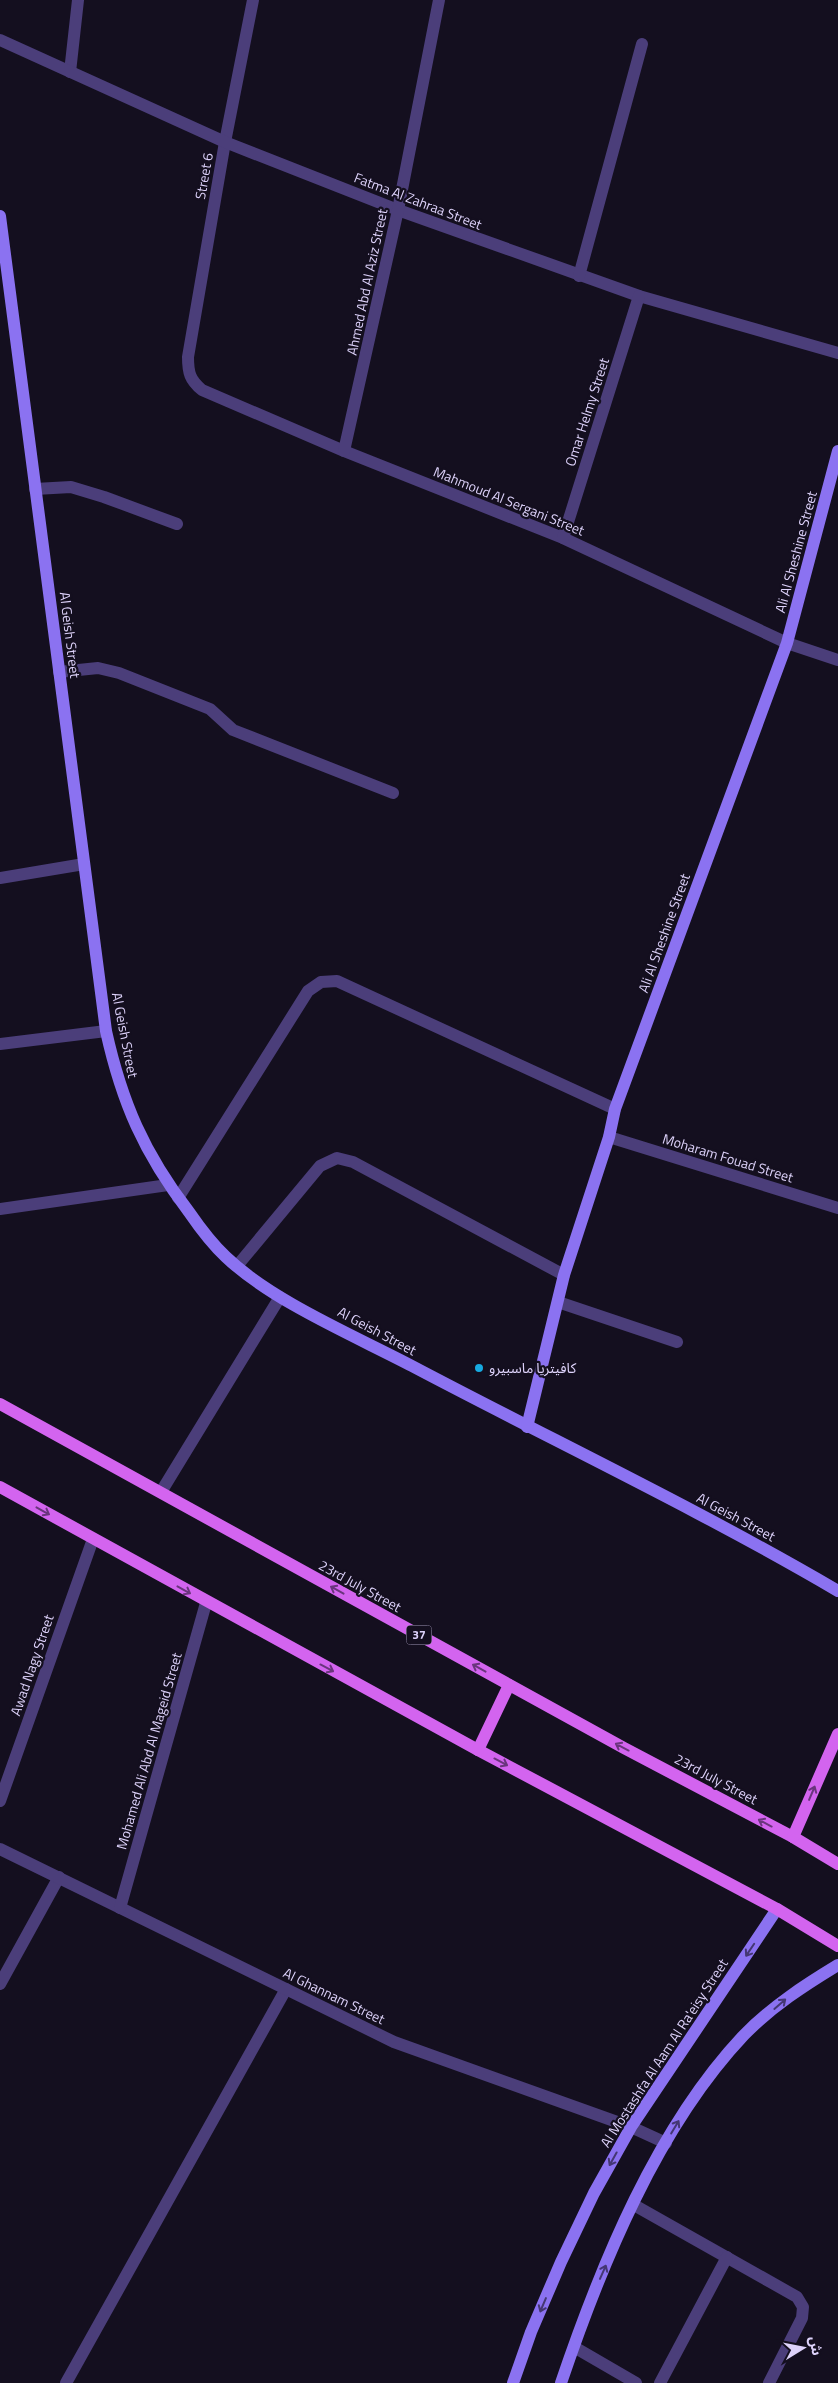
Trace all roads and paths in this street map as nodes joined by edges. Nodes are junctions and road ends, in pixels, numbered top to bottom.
1 (78, 0) edge
2 (253, 0) edge
3 (439, 0) edge
4 (0, 40) edge
5 (642, 44) dead end
6 (70, 72) junction
7 (225, 142) junction
8 (398, 210) junction
9 (0, 216) edge
10 (579, 276) junction
11 (639, 296) junction
12 (838, 353) edge
13 (188, 358) joint
14 (344, 451) junction
15 (838, 451) edge
16 (36, 490) junction
17 (176, 524) dead end
18 (563, 538) junction
19 (787, 643) junction
20 (838, 660) edge
21 (60, 672) junction
22 (393, 793) dead end
23 (84, 864) junction
24 (0, 878) edge
25 (106, 1031) junction
26 (0, 1044) edge
27 (615, 1109) junction
28 (609, 1137) junction
29 (168, 1184) junction
30 (178, 1198) junction
31 (838, 1208) edge
32 (0, 1209) edge
33 (237, 1266) junction
34 (564, 1275) junction
35 (280, 1297) junction
36 (558, 1302) junction
37 (677, 1342) dead end
38 (0, 1404) edge
39 (527, 1427) junction
40 (0, 1488) edge
41 (161, 1492) junction
42 (93, 1539) junction
43 (838, 1591) edge
44 (206, 1603) junction
45 (509, 1685) junction
46 (838, 1734) edge
47 (478, 1750) junction
48 (0, 1801) edge
49 (793, 1838) junction
50 (0, 1849) edge
51 (838, 1864) edge
52 (59, 1877) junction
53 (120, 1908) junction
54 (777, 1909) junction
55 (838, 1946) edge
56 (838, 1965) edge
57 (0, 1984) edge
58 (286, 1989) junction
59 (631, 2127) junction
60 (666, 2143) junction
61 (634, 2205) junction
62 (727, 2257) junction
63 (574, 2346) junction
64 (66, 2383) edge
65 (513, 2383) edge
66 (561, 2383) edge
67 (636, 2383) edge
68 (660, 2383) edge
69 (769, 2383) edge

1 - 6 street
2 - 7 street, Street 6
3 - 8 street, Ahmed Abd Al Aziz Street
4 - 6 street, Fatma Al Zahraa Street
5 - 10 street
6 - 7 street, Fatma Al Zahraa Street
7 - 8 street, Fatma Al Zahraa Street
7 - 13 street, Street 6
8 - 10 street, Fatma Al Zahraa Street
8 - 14 street, Ahmed Abd Al Aziz Street
9 - 16 street, Al Geish Street
10 - 11 street, Fatma Al Zahraa Street
11 - 12 street, Fatma Al Zahraa Street
11 - 18 street, Omar Helmy Street
13 - 14 street, Mahmoud Al Sergani Street
14 - 18 street, Mahmoud Al Sergani Street
15 - 19 street, Ali Al Sheshine Street
16 - 17 street
16 - 21 street, Al Geish Street
18 - 19 street, Mahmoud Al Sergani Street
19 - 20 street, Mahmoud Al Sergani Street
19 - 27 street, Ali Al Sheshine Street
21 - 22 street
21 - 23 street, Al Geish Street
23 - 24 street
23 - 25 street, Al Geish Street
25 - 26 street
25 - 29 street, Al Geish Street
27 - 28 street, Ali Al Sheshine Street
27 - 30 street
28 - 31 street, Moharam Fouad Street
28 - 34 street, Ali Al Sheshine Street
29 - 30 street, Al Geish Street
29 - 32 street
30 - 33 street, Al Geish Street
33 - 34 street
33 - 35 street, Al Geish Street
34 - 36 street, Ali Al Sheshine Street
35 - 39 street, Al Geish Street
35 - 41 street
36 - 37 street
36 - 39 street, Ali Al Sheshine Street
38 - 41 main road, 23rd July Street / 37
39 - 43 street, Al Geish Street
40 -> 42 main road
45 -> 41 main road, 23rd July Street / 37
42 -> 44 main road
42 - 48 street, Awad Nagy Street
44 -> 47 main road
44 - 53 street, Mohamed Ali Abd Al Mageid Street
45 - 47 main road
49 -> 45 main road, 23rd July Street / 37
49 -> 46 main road
47 -> 54 main road
49 - 51 main road, 23rd July Street / 37
50 - 52 street, Al Ghannam Street
52 - 53 street, Al Ghannam Street
52 - 57 street
53 - 58 street, Al Ghannam Street
54 - 55 main road
54 -> 59 street, Al Mostashfa Al Aam Al Ra'eisy Street
60 -> 56 street
58 - 59 street, Al Ghannam Street
58 - 64 street
59 - 60 street, Al Ghannam Street
59 -> 65 street, Al Mostashfa Al Aam Al Ra'eisy Street
60 - 61 street
61 - 62 street
63 -> 61 street
62 - 68 street
62 - 69 street
63 - 66 street
63 - 67 street

